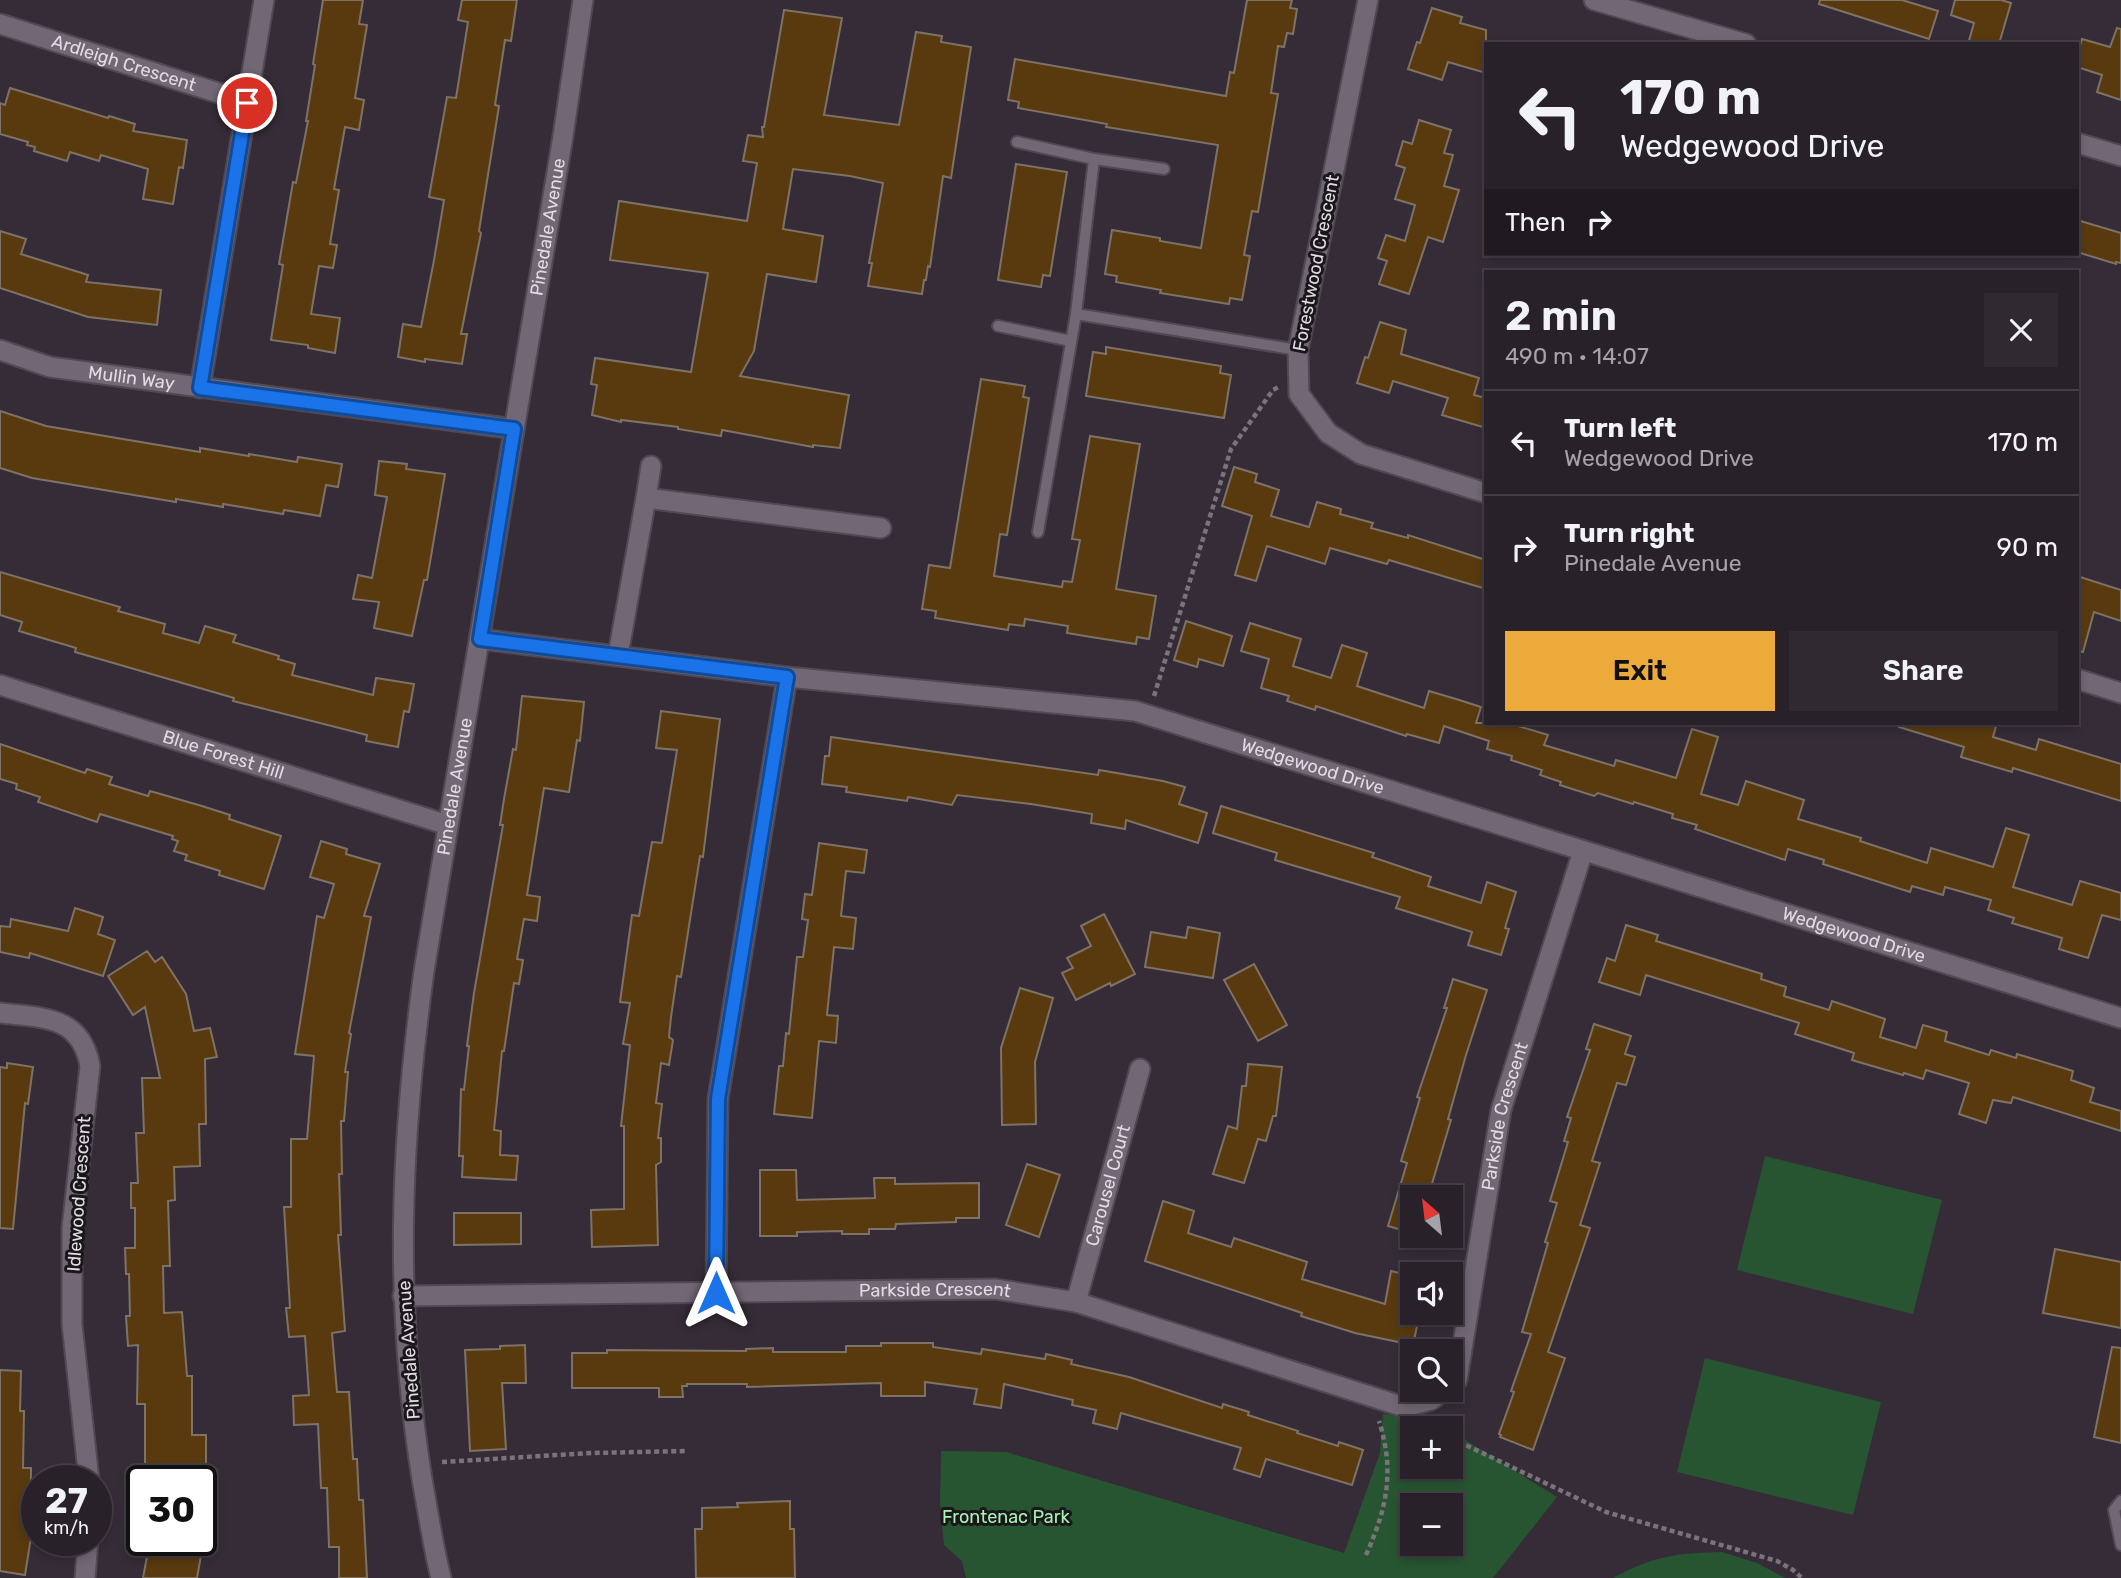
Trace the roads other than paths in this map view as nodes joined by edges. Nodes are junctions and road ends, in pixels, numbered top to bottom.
1 (264, 0) edge
2 (583, 0) edge
3 (1368, 0) edge
4 (1594, 0) edge
5 (0, 24) edge
6 (1709, 38) edge
7 (1734, 42) edge
8 (247, 103) junction
9 (1017, 142) dead end
10 (2079, 144) edge
11 (2121, 156) edge
12 (1094, 159) junction
13 (1164, 169) dead end
14 (1076, 314) junction
15 (998, 326) dead end
16 (1071, 341) junction
17 (1297, 349) junction
18 (0, 351) edge
19 (200, 388) junction
20 (514, 429) junction
21 (651, 466) dead end
22 (1484, 492) edge
23 (646, 498) junction
24 (881, 528) dead end
25 (1038, 532) dead end
26 (480, 639) junction
27 (618, 655) junction
28 (787, 677) junction
29 (2079, 680) edge
30 (0, 684) edge
31 (2121, 693) edge
32 (448, 825) junction
33 (1583, 851) junction
34 (0, 1013) edge
35 (2121, 1018) edge
36 (1140, 1069) dead end
37 (716, 1293) junction
38 (403, 1296) junction
39 (1076, 1302) junction
40 (1463, 1342) edge
41 (1424, 1402) edge
42 (87, 1465) edge
43 (2121, 1501) edge
44 (2121, 1545) edge
45 (87, 1556) edge
46 (85, 1578) edge
47 (441, 1578) edge

1 - 8 street
2 - 20 street, Pinedale Avenue
3 - 17 street, Forestwood Crescent
4 - 6 street
5 - 8 street, Ardleigh Crescent
6 - 7 street
8 - 19 street
9 - 12 lane
10 - 11 street
12 - 13 lane
12 - 14 lane
14 - 16 lane
14 - 17 lane
15 - 16 lane
16 - 25 lane
17 - 22 street, Forestwood Crescent
18 - 19 street, Mullin Way
19 - 20 street, Mullin Way
20 - 26 street, Pinedale Avenue
21 - 23 street
23 - 24 street
23 - 27 street
26 - 27 street, Wedgewood Drive
26 - 32 street, Pinedale Avenue
27 - 28 street, Wedgewood Drive
28 - 33 street, Wedgewood Drive
28 - 37 street
29 - 31 street
30 - 32 street, Blue Forest Hill
32 - 38 street, Pinedale Avenue
33 - 35 street, Wedgewood Drive
33 - 40 street, Parkside Crescent
34 - 42 street, Idlewood Crescent
36 - 39 street, Carousel Court
37 - 38 street, Parkside Crescent
37 - 39 street, Parkside Crescent
38 - 47 street, Pinedale Avenue
39 - 41 street, Parkside Crescent
43 - 44 lane
45 - 46 street

